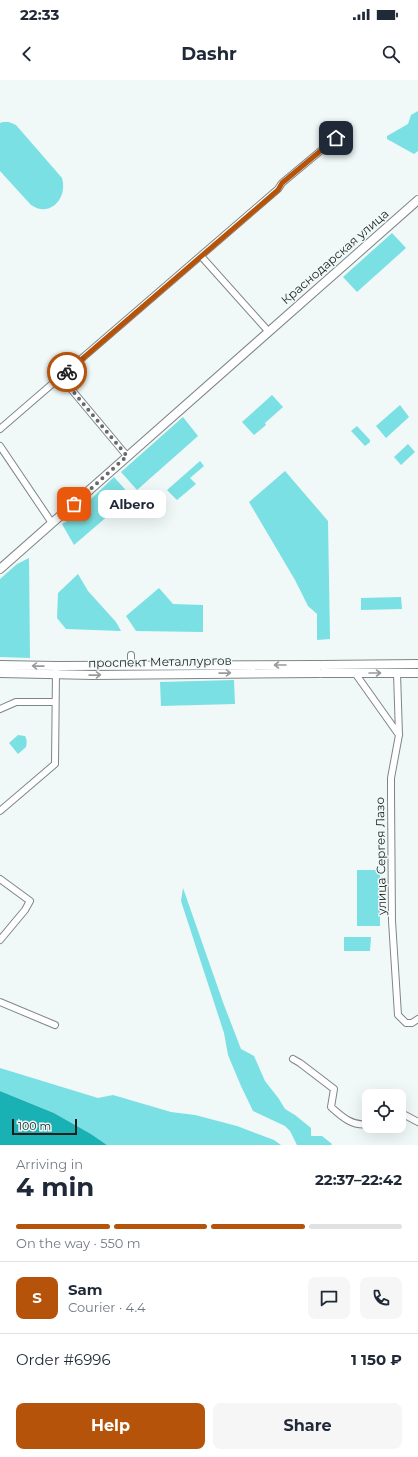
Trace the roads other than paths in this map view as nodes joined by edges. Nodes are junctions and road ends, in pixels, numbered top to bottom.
1 (336, 138) dead end
2 (418, 200) edge
3 (201, 256) junction
4 (268, 332) junction
5 (61, 377) junction
6 (0, 429) edge
7 (0, 446) edge
8 (127, 456) junction
9 (52, 523) junction
10 (0, 569) edge
11 (131, 655) dead end
12 (418, 664) edge
13 (0, 665) edge
14 (131, 666) junction
15 (321, 669) junction
16 (396, 669) junction
17 (56, 671) junction
18 (418, 672) edge
19 (0, 673) edge
20 (354, 673) junction
21 (55, 702) junction
22 (0, 709) edge
23 (399, 735) junction
24 (0, 811) edge
25 (0, 879) edge
26 (0, 940) edge
27 (0, 1002) edge
28 (418, 1019) edge
29 (55, 1025) dead end
30 (293, 1059) dead end
31 (406, 1116) edge
32 (418, 1122) edge
33 (362, 1125) edge

1 - 3 street
2 - 4 main road, Краснодарская улица
3 - 4 street
3 - 5 street
4 - 8 main road, Краснодарская улица
5 - 6 street
5 - 8 street
7 - 9 street
8 - 9 main road, Краснодарская улица
9 - 10 main road, Краснодарская улица
11 - 14 street
12 - 16 main road, проспект Металлургов
17 -> 13 main road, проспект Металлургов
15 -> 14 main road, проспект Металлургов
14 - 17 main road, проспект Металлургов
15 - 16 main road, проспект Металлургов
17 -> 15 main road, проспект Металлургов
15 - 20 main road, проспект Металлургов
16 - 18 main road, проспект Металлургов
20 -> 16 main road, проспект Металлургов
16 - 23 street, улица Сергея Лазо
17 - 19 main road, проспект Металлургов
17 - 21 street
20 - 23 street
21 - 22 street
21 - 24 street
23 - 28 street, улица Сергея Лазо
25 - 26 street
27 - 29 street
30 - 33 street
31 - 32 street

